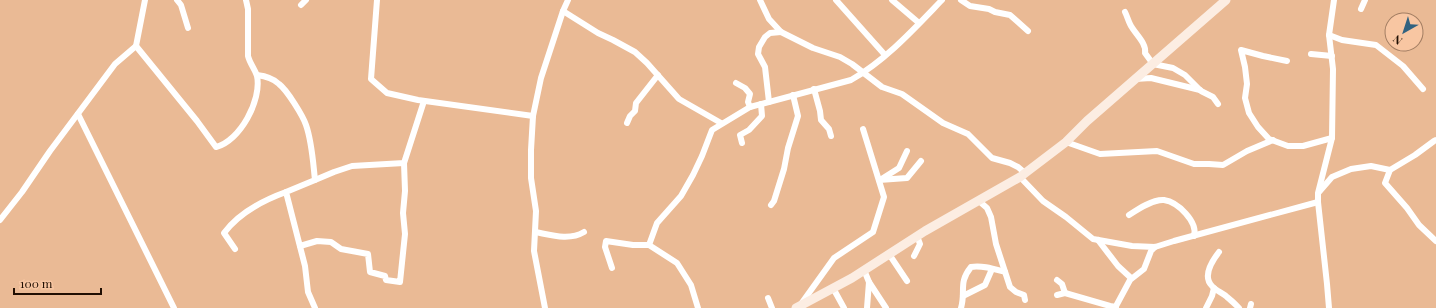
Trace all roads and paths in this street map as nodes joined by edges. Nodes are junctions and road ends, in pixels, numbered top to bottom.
1 (145, 0) edge
2 (177, 0) edge
3 (246, 0) edge
4 (306, 0) edge
5 (376, 0) edge
6 (568, 0) edge
7 (760, 0) edge
8 (836, 0) edge
9 (892, 0) edge
10 (942, 0) edge
11 (961, 0) edge
12 (1226, 0) edge
13 (1334, 0) edge
14 (1365, 0) edge
15 (301, 5) dead end
16 (1360, 8) dead end
17 (563, 11) junction
18 (1125, 12) dead end
19 (919, 24) junction
20 (188, 28) dead end
21 (1028, 31) dead end
22 (781, 32) junction
23 (1329, 35) junction
24 (136, 46) junction
25 (1311, 54) dead end
26 (885, 55) junction
27 (1332, 56) junction
28 (1287, 61) dead end
29 (1153, 64) junction
30 (863, 73) junction
31 (257, 75) junction
32 (658, 75) junction
33 (1135, 80) junction
34 (736, 83) dead end
35 (814, 89) junction
36 (1423, 89) dead end
37 (1201, 91) junction
38 (793, 95) junction
39 (424, 101) junction
40 (769, 102) junction
41 (761, 104) junction
42 (1218, 104) dead end
43 (750, 107) junction
44 (78, 114) junction
45 (533, 116) junction
46 (627, 123) dead end
47 (722, 123) junction
48 (863, 129) dead end
49 (831, 136) dead end
50 (1332, 138) junction
51 (1273, 140) junction
52 (1436, 140) edge
53 (1066, 142) junction
54 (742, 143) dead end
55 (907, 151) dead end
56 (921, 161) dead end
57 (404, 163) junction
58 (1390, 170) junction
59 (1023, 175) junction
60 (315, 180) junction
61 (879, 180) junction
62 (286, 192) junction
63 (1318, 193) junction
64 (979, 201) junction
65 (1318, 202) junction
66 (771, 205) dead end
67 (1129, 215) dead end
68 (0, 220) edge
69 (535, 232) junction
70 (584, 232) dead end
71 (917, 236) junction
72 (1194, 236) junction
73 (1098, 240) junction
74 (1436, 241) edge
75 (649, 244) junction
76 (300, 246) junction
77 (1156, 247) junction
78 (235, 249) dead end
79 (1219, 252) dead end
80 (889, 254) junction
81 (914, 256) dead end
82 (612, 268) dead end
83 (864, 270) junction
84 (992, 270) junction
85 (1005, 272) junction
86 (1131, 278) junction
87 (907, 280) dead end
88 (1057, 280) dead end
89 (869, 282) junction
90 (833, 288) junction
91 (1214, 288) junction
92 (1065, 293) junction
93 (1057, 294) dead end
94 (963, 296) junction
95 (768, 298) dead end
96 (1025, 300) dead end
97 (799, 307) edge
98 (1116, 307) edge
99 (174, 308) edge
100 (315, 308) edge
101 (545, 308) edge
102 (698, 308) edge
103 (772, 308) edge
104 (844, 308) edge
105 (868, 308) edge
106 (886, 308) edge
107 (961, 308) edge
108 (1206, 308) edge
109 (1239, 308) edge
110 (1329, 308) edge

1 - 24 street
2 - 20 street
3 - 31 street
4 - 15 street
5 - 39 street
6 - 17 street
7 - 22 street
8 - 26 street
9 - 19 street
10 - 19 street
11 - 21 street
12 - 29 street
13 - 23 street
14 - 16 street
17 - 32 street
17 - 45 street
18 - 29 street
19 - 26 street
22 - 30 street
22 - 40 street
23 - 27 street
23 - 36 street
24 - 31 street
24 - 44 street
25 - 27 street
26 - 30 street
27 - 50 street
28 - 51 street
29 - 33 street
29 - 37 street
30 - 35 street
30 - 59 street
31 - 60 street
32 - 46 street
32 - 47 street
33 - 37 street
33 - 53 street
34 - 43 street
35 - 38 street
35 - 49 street
37 - 42 street
38 - 40 street
38 - 66 street
39 - 45 street
39 - 57 street
40 - 41 street
41 - 43 street
41 - 54 street
43 - 47 street
44 - 68 street
44 - 99 street
45 - 69 street
47 - 75 street
48 - 61 street
50 - 51 street
50 - 63 street
51 - 53 street
52 - 58 street
53 - 59 street
55 - 61 street
56 - 61 street
57 - 60 street
57 - 76 street
58 - 63 street
58 - 74 street
59 - 64 street
59 - 73 street
60 - 62 street
61 - 97 street
62 - 76 street
62 - 78 street
63 - 65 street
64 - 71 street
64 - 85 street
65 - 72 street
65 - 110 street
67 - 72 street
69 - 70 street
69 - 101 street
71 - 80 street
71 - 81 street
72 - 77 street
73 - 77 street
73 - 86 street
75 - 82 street
75 - 102 street
76 - 100 street
77 - 86 street
79 - 91 street
80 - 83 street
80 - 87 street
83 - 89 street
83 - 90 street
84 - 85 street
84 - 94 street
84 - 94 street
85 - 96 street
86 - 98 street
88 - 92 street
89 - 105 street
89 - 106 street
90 - 97 street
90 - 104 street
91 - 108 street
91 - 109 street
92 - 93 street
92 - 98 street
94 - 107 street
95 - 103 street

